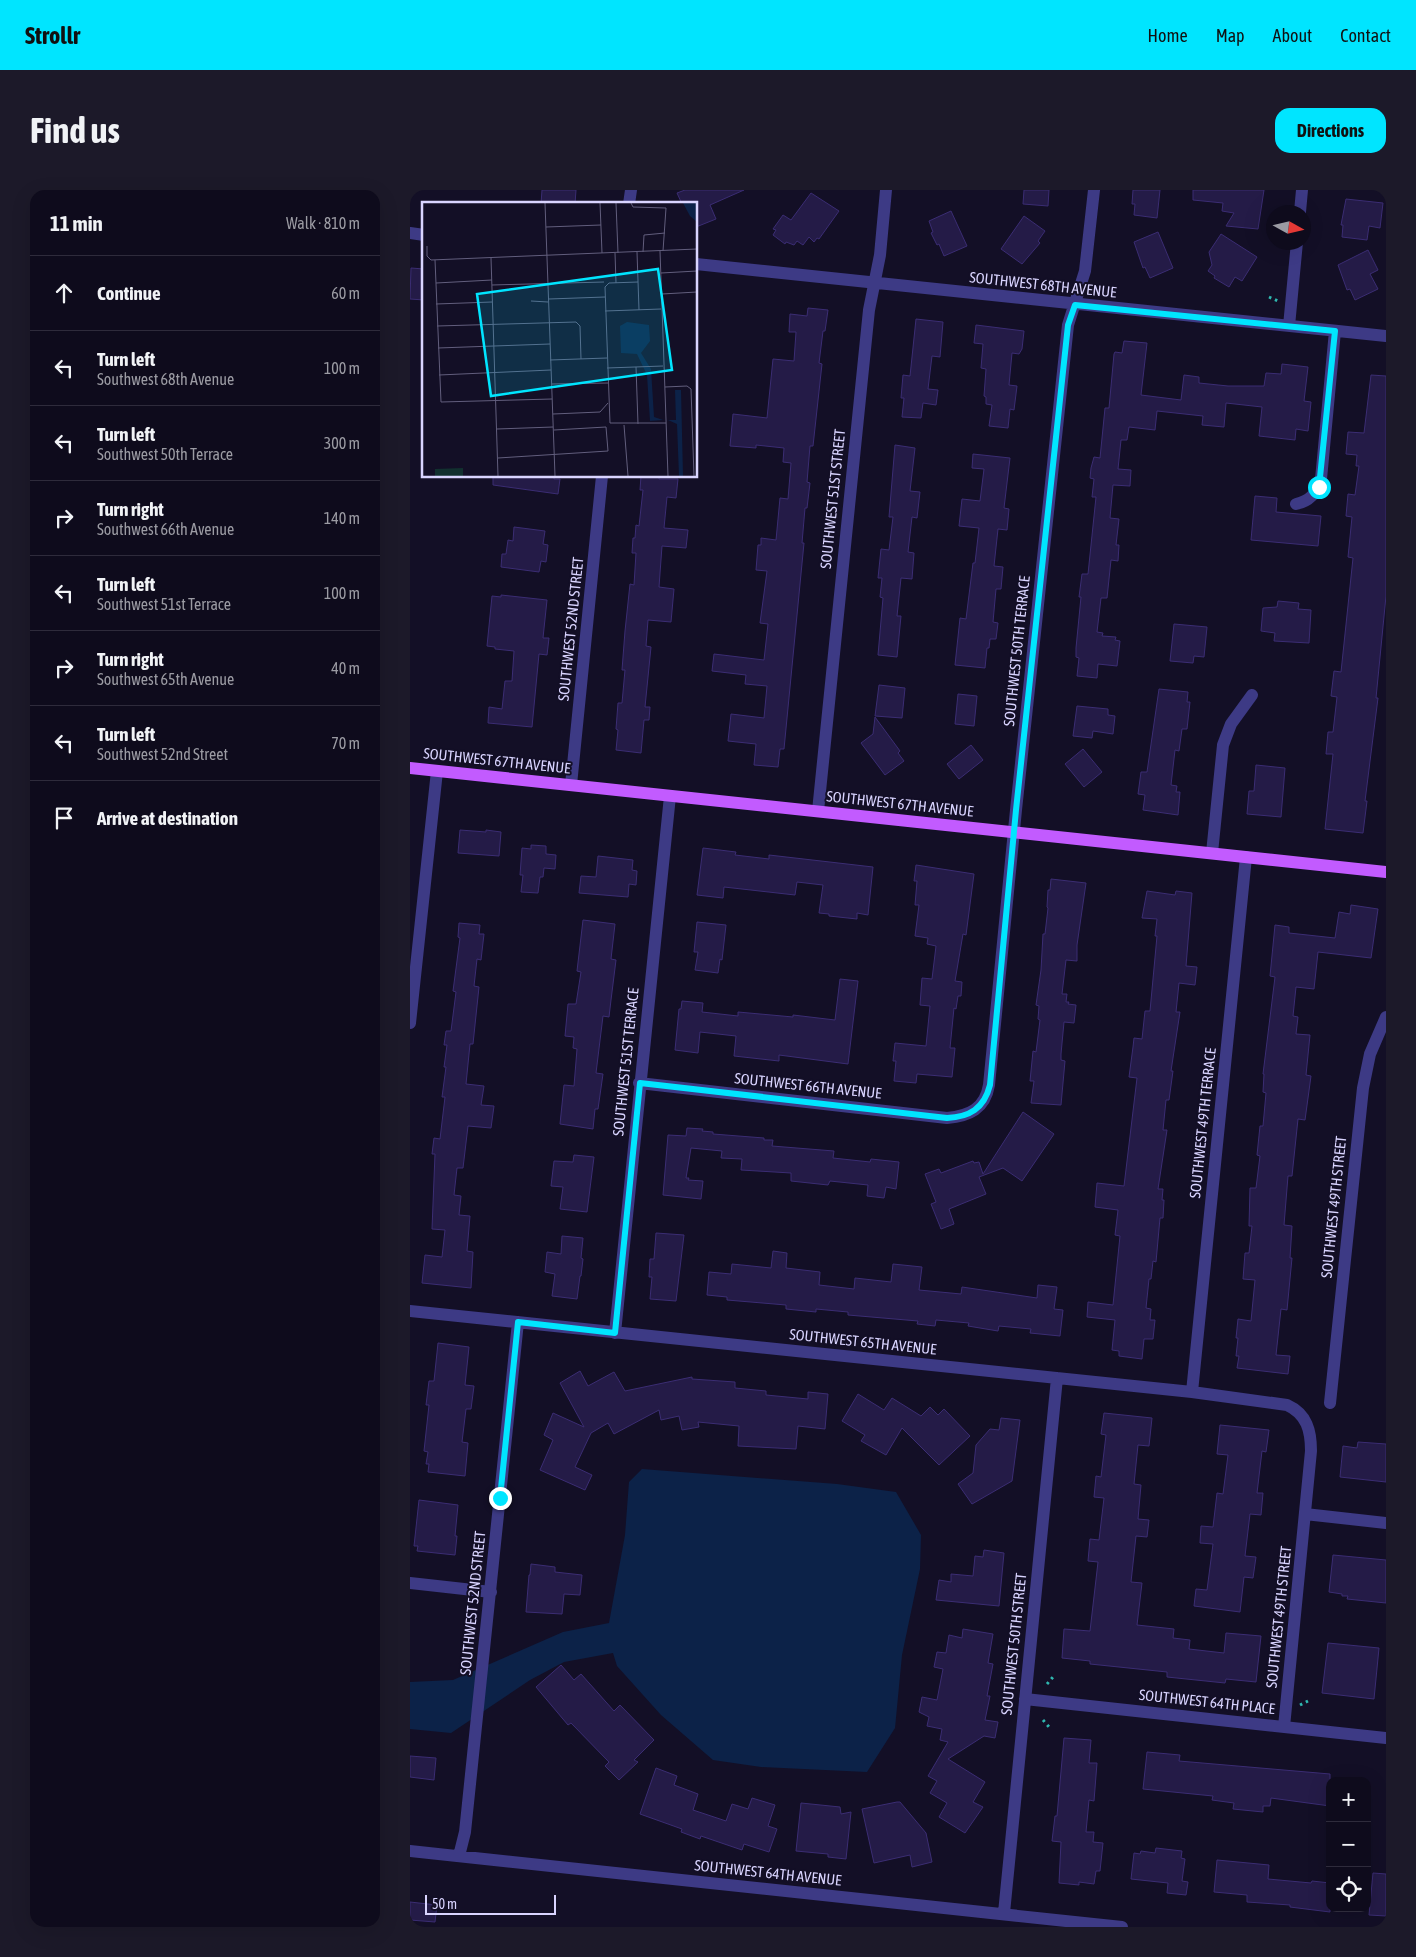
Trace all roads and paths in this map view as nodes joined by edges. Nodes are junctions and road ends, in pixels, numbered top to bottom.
1 (886, 190) edge
2 (1094, 190) edge
3 (1302, 190) edge
4 (1301, 205) edge
5 (1296, 250) edge
6 (698, 264) edge
7 (874, 284) junction
8 (1270, 297) dead end
9 (1278, 302) dead end
10 (1075, 305) junction
11 (1288, 326) junction
12 (1335, 331) junction
13 (1386, 336) edge
14 (602, 478) edge
15 (1296, 504) dead end
16 (1252, 695) dead end
17 (410, 768) edge
18 (437, 771) junction
19 (571, 785) junction
20 (670, 796) junction
21 (818, 811) junction
22 (1014, 832) junction
23 (1212, 853) junction
24 (1246, 857) junction
25 (1386, 872) edge
26 (1386, 1017) edge
27 (410, 1023) edge
28 (640, 1083) junction
29 (972, 1112) joint
30 (410, 1311) edge
31 (518, 1322) junction
32 (615, 1333) junction
33 (1057, 1378) junction
34 (1192, 1392) junction
35 (1330, 1403) dead end
36 (1306, 1422) joint
37 (1305, 1514) junction
38 (1386, 1523) edge
39 (410, 1583) edge
40 (490, 1592) junction
41 (1053, 1677) dead end
42 (1047, 1684) dead end
43 (1025, 1699) junction
44 (1308, 1701) dead end
45 (1300, 1705) dead end
46 (1043, 1720) dead end
47 (1284, 1726) junction
48 (1049, 1727) dead end
49 (1386, 1738) edge
50 (410, 1851) edge
51 (459, 1856) junction
52 (1004, 1913) junction
53 (1122, 1927) edge

1 - 7 street, SOUTHWEST 51ST STREET
2 - 10 street, SOUTHWEST 50TH TERRACE
3 - 4 street
5 - 11 street
6 - 7 street, SOUTHWEST 68TH AVENUE
7 - 10 street, SOUTHWEST 68TH AVENUE
7 - 21 street, SOUTHWEST 51ST STREET
8 - 9 path
10 - 11 street, SOUTHWEST 68TH AVENUE
10 - 22 street, SOUTHWEST 50TH TERRACE
11 - 12 street, SOUTHWEST 68TH AVENUE
12 - 13 street, SOUTHWEST 68TH AVENUE
12 - 15 street
14 - 19 street, SOUTHWEST 52ND STREET
16 - 23 street
17 - 18 main road, SOUTHWEST 67TH AVENUE
18 - 19 main road, SOUTHWEST 67TH AVENUE
18 - 27 street
19 - 20 main road, SOUTHWEST 67TH AVENUE
20 - 21 main road, SOUTHWEST 67TH AVENUE
20 - 28 street, SOUTHWEST 51ST TERRACE
21 - 22 main road, SOUTHWEST 67TH AVENUE
22 - 23 main road, SOUTHWEST 67TH AVENUE
22 - 29 street, SOUTHWEST 50TH TERRACE
23 - 24 main road, SOUTHWEST 67TH AVENUE
24 - 25 main road, SOUTHWEST 67TH AVENUE
24 - 34 street, SOUTHWEST 49TH TERRACE
26 - 35 street, SOUTHWEST 49TH STREET
28 - 29 street, SOUTHWEST 66TH AVENUE
28 - 32 street, SOUTHWEST 51ST TERRACE
30 - 31 street, SOUTHWEST 65TH AVENUE
31 - 32 street, SOUTHWEST 65TH AVENUE
31 - 40 street, SOUTHWEST 52ND STREET
32 - 33 street, SOUTHWEST 65TH AVENUE
33 - 34 street, SOUTHWEST 65TH AVENUE
33 - 43 street, SOUTHWEST 50TH STREET
34 - 36 street, SOUTHWEST 65TH AVENUE
36 - 37 street, SOUTHWEST 49TH STREET
37 - 38 street
37 - 47 street, SOUTHWEST 49TH STREET
39 - 40 street
40 - 51 street, SOUTHWEST 52ND STREET
41 - 42 path
43 - 47 street, SOUTHWEST 64TH PLACE
43 - 52 street, SOUTHWEST 50TH STREET
44 - 45 path
46 - 48 path
47 - 49 street, SOUTHWEST 64TH PLACE
50 - 51 street, SOUTHWEST 64TH AVENUE
51 - 52 street, SOUTHWEST 64TH AVENUE
52 - 53 street, SOUTHWEST 64TH AVENUE

